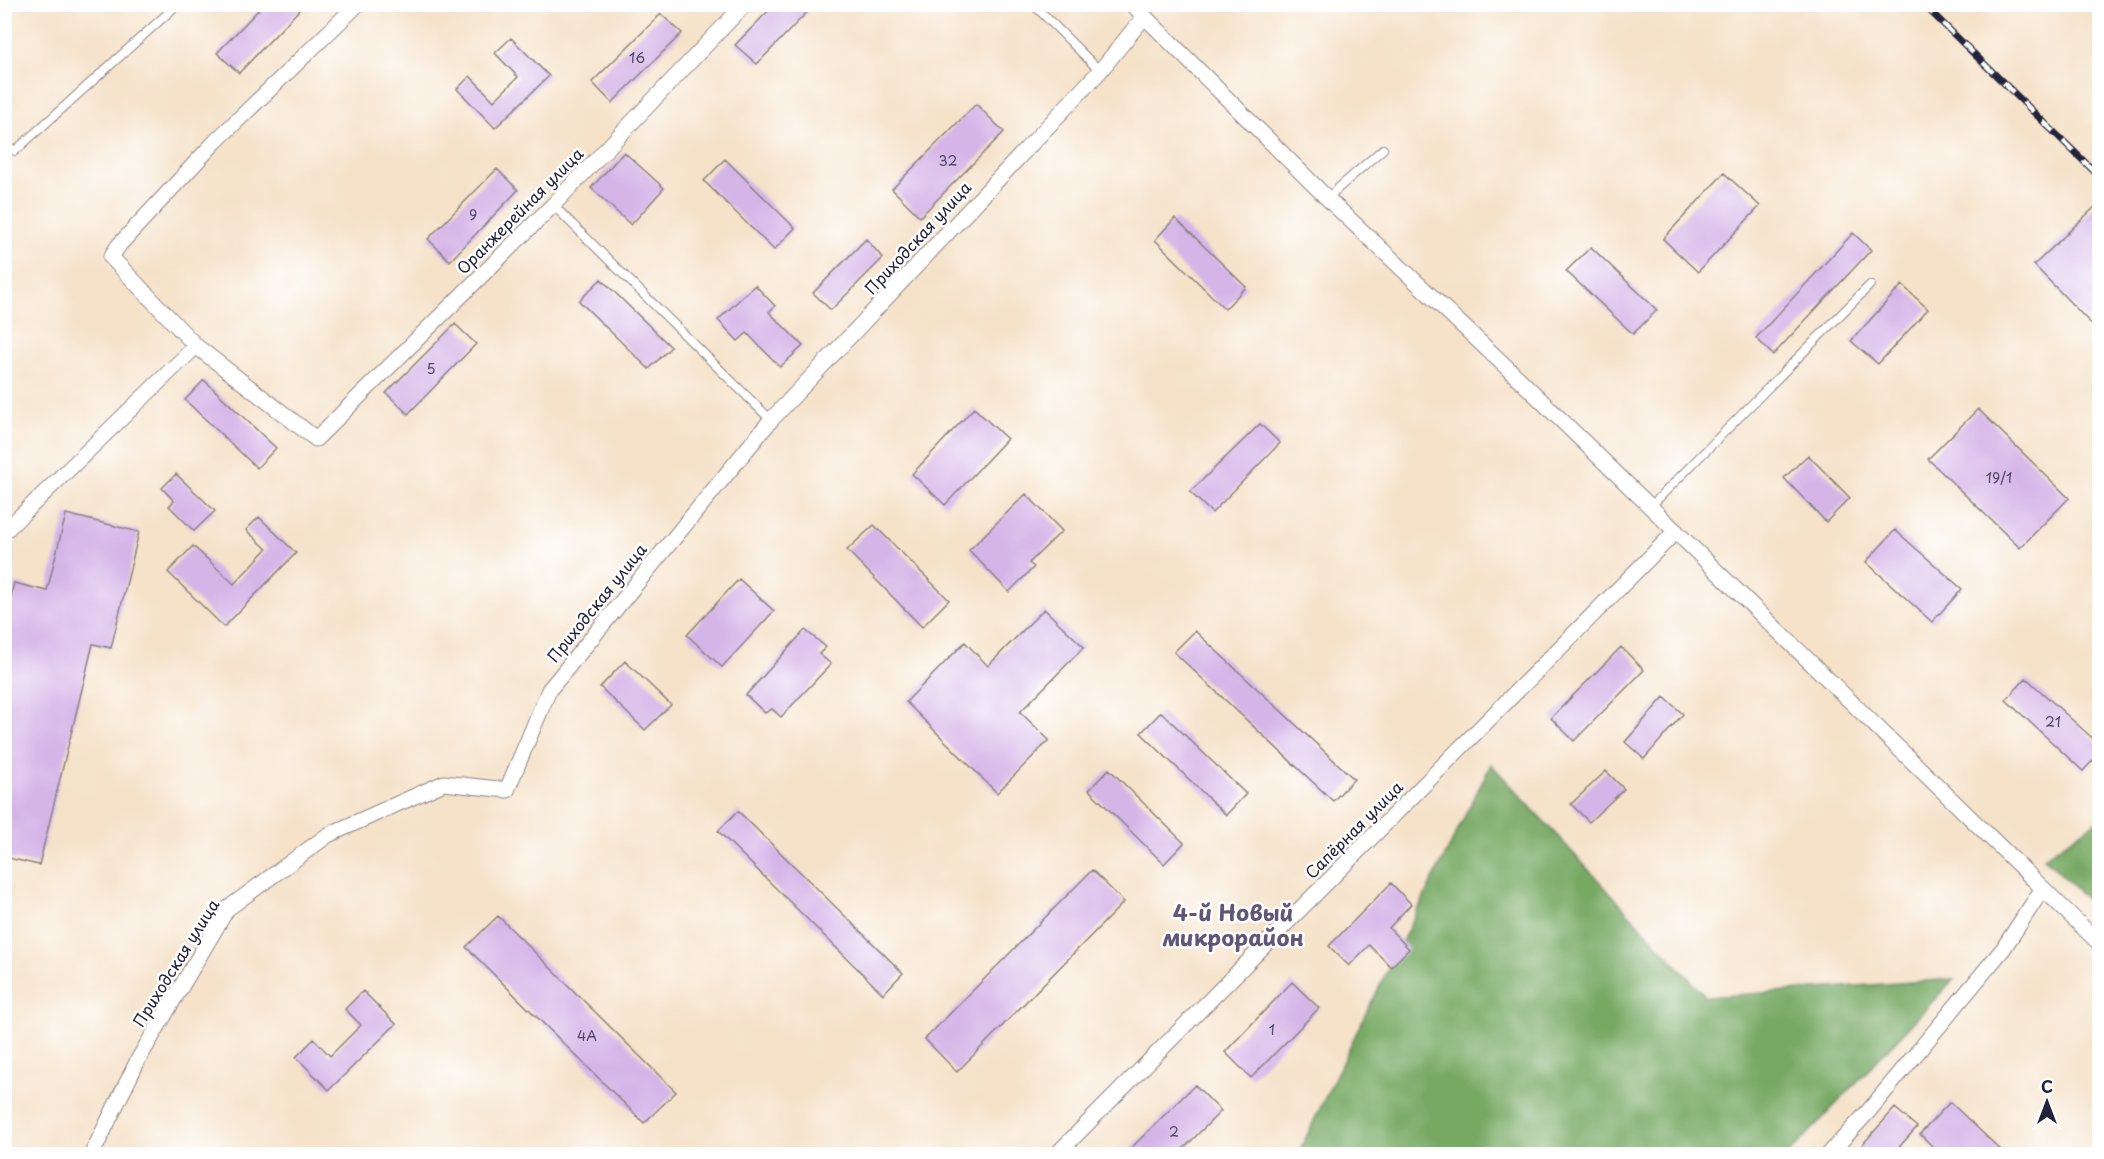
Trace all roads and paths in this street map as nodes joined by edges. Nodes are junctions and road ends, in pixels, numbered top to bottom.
1 (178, 4) edge
2 (358, 4) edge
3 (745, 4) edge
4 (1033, 4) edge
5 (1132, 4) edge
6 (1144, 17) junction
7 (1100, 71) junction
8 (4, 143) edge
9 (1383, 149) dead end
10 (1327, 198) junction
11 (553, 205) junction
12 (1870, 285) dead end
13 (196, 346) junction
14 (771, 420) junction
15 (1650, 507) junction
16 (1676, 531) junction
17 (4, 532) edge
18 (2043, 888) junction
19 (2100, 944) edge
20 (92, 1155) edge
21 (1057, 1155) edge
22 (1829, 1155) edge

1 - 8 lane
2 - 13 street
3 - 11 street, Оранжерейная улица
4 - 7 lane
5 - 6 street
6 - 7 street, Приходская улица
6 - 10 street
7 - 14 street, Приходская улица
9 - 10 lane
10 - 15 street
11 - 13 street, Оранжерейная улица
11 - 14 lane
12 - 15 lane
13 - 17 street
14 - 20 street, Приходская улица
15 - 16 street
16 - 18 street
16 - 21 street, Сапёрная улица
18 - 19 street
18 - 22 street

